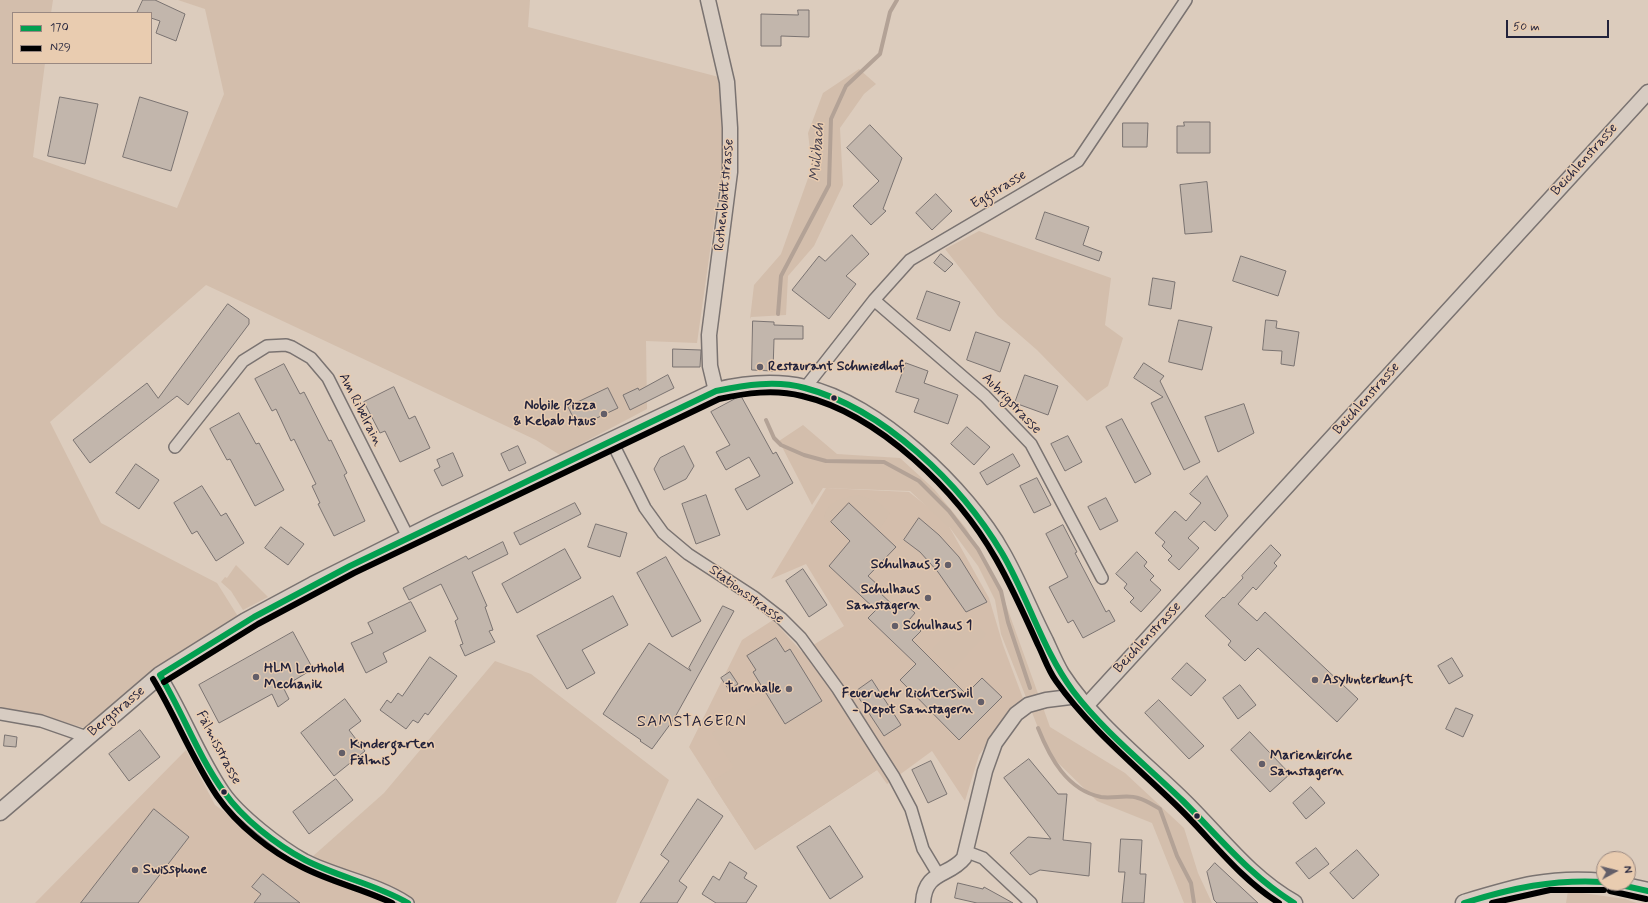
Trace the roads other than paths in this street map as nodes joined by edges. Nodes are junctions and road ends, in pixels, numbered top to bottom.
1 (708, 0) edge
2 (1186, 0) edge
3 (1648, 92) edge
4 (874, 300) junction
5 (805, 388) junction
6 (716, 391) junction
7 (611, 440) junction
8 (175, 448) dead end
9 (408, 537) junction
10 (1102, 578) dead end
11 (160, 675) junction
12 (1082, 701) junction
13 (0, 714) edge
14 (87, 737) junction
15 (0, 812) edge
16 (967, 852) junction
17 (938, 874) junction
18 (1596, 882) edge
19 (1636, 888) edge
20 (1648, 891) edge
21 (408, 903) edge
22 (923, 903) edge
23 (1031, 903) edge
24 (1294, 903) edge
25 (1464, 903) edge

1 - 6 street, Rothenblattstrasse
2 - 4 street, Eggstrasse
3 - 12 street, Beichlenstrasse
4 - 5 street, Eggstrasse
4 - 10 street, Aubrigstrasse
5 - 6 main road, Bergstrasse
5 - 12 main road, Bergstrasse
6 - 7 main road, Bergstrasse
7 - 9 main road, Bergstrasse
7 - 17 street, Stationsstrasse
8 - 9 street, Am Ribelrain
9 - 11 main road, Bergstrasse
11 - 14 main road, Bergstrasse
11 - 21 street, Fälmisstrasse
12 - 16 street
12 - 24 main road, Bergstrasse
13 - 14 street
14 - 15 main road, Bergstrasse
16 - 17 street
16 - 23 street
17 - 22 street
18 - 25 main road
19 - 20 main road

